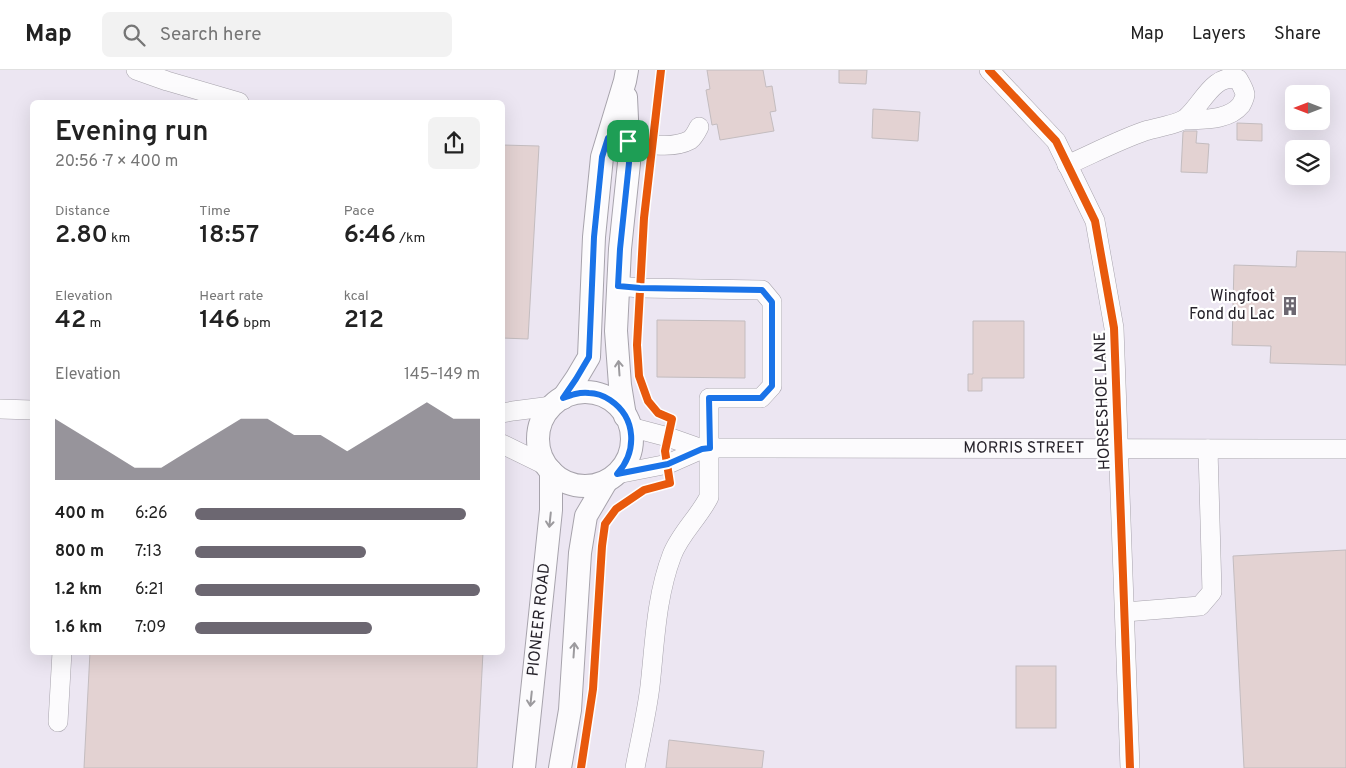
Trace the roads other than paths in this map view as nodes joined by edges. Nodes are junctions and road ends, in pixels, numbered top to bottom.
1 (136, 70) edge
2 (989, 70) edge
3 (626, 76) edge
4 (231, 100) edge
5 (1185, 120) dead end
6 (699, 127) dead end
7 (618, 139) junction
8 (1067, 166) junction
9 (618, 286) junction
10 (557, 402) junction
11 (0, 409) edge
12 (30, 410) edge
13 (505, 413) edge
14 (628, 421) junction
15 (505, 446) edge
16 (706, 449) junction
17 (1119, 449) junction
18 (1208, 449) junction
19 (1346, 449) edge
20 (548, 468) junction
21 (611, 478) junction
22 (1125, 612) junction
23 (62, 655) edge
24 (58, 722) dead end
25 (524, 768) edge
26 (560, 768) edge
27 (636, 768) edge
28 (1130, 768) edge

1 - 4 street
2 - 8 street, HORSESHOE LANE
3 - 7 main road
5 - 8 street
6 - 7 street
7 - 9 main road
7 - 10 main road
8 - 17 street, HORSESHOE LANE
14 -> 9 main road
9 - 16 street
10 - 13 street
10 - 14 main road
10 - 20 main road
11 - 12 street
14 - 16 street, MORRIS STREET
14 - 21 main road
15 - 20 street
16 - 17 street, MORRIS STREET
16 - 21 street, MORRIS STREET
16 - 27 street
17 - 18 street, MORRIS STREET
17 - 22 street, HORSESHOE LANE
18 - 19 street, MORRIS STREET
18 - 22 street
20 - 21 main road
20 -> 25 main road, PIONEER ROAD
26 -> 21 main road, PIONEER ROAD
22 - 28 street, HORSESHOE LANE
23 - 24 street

